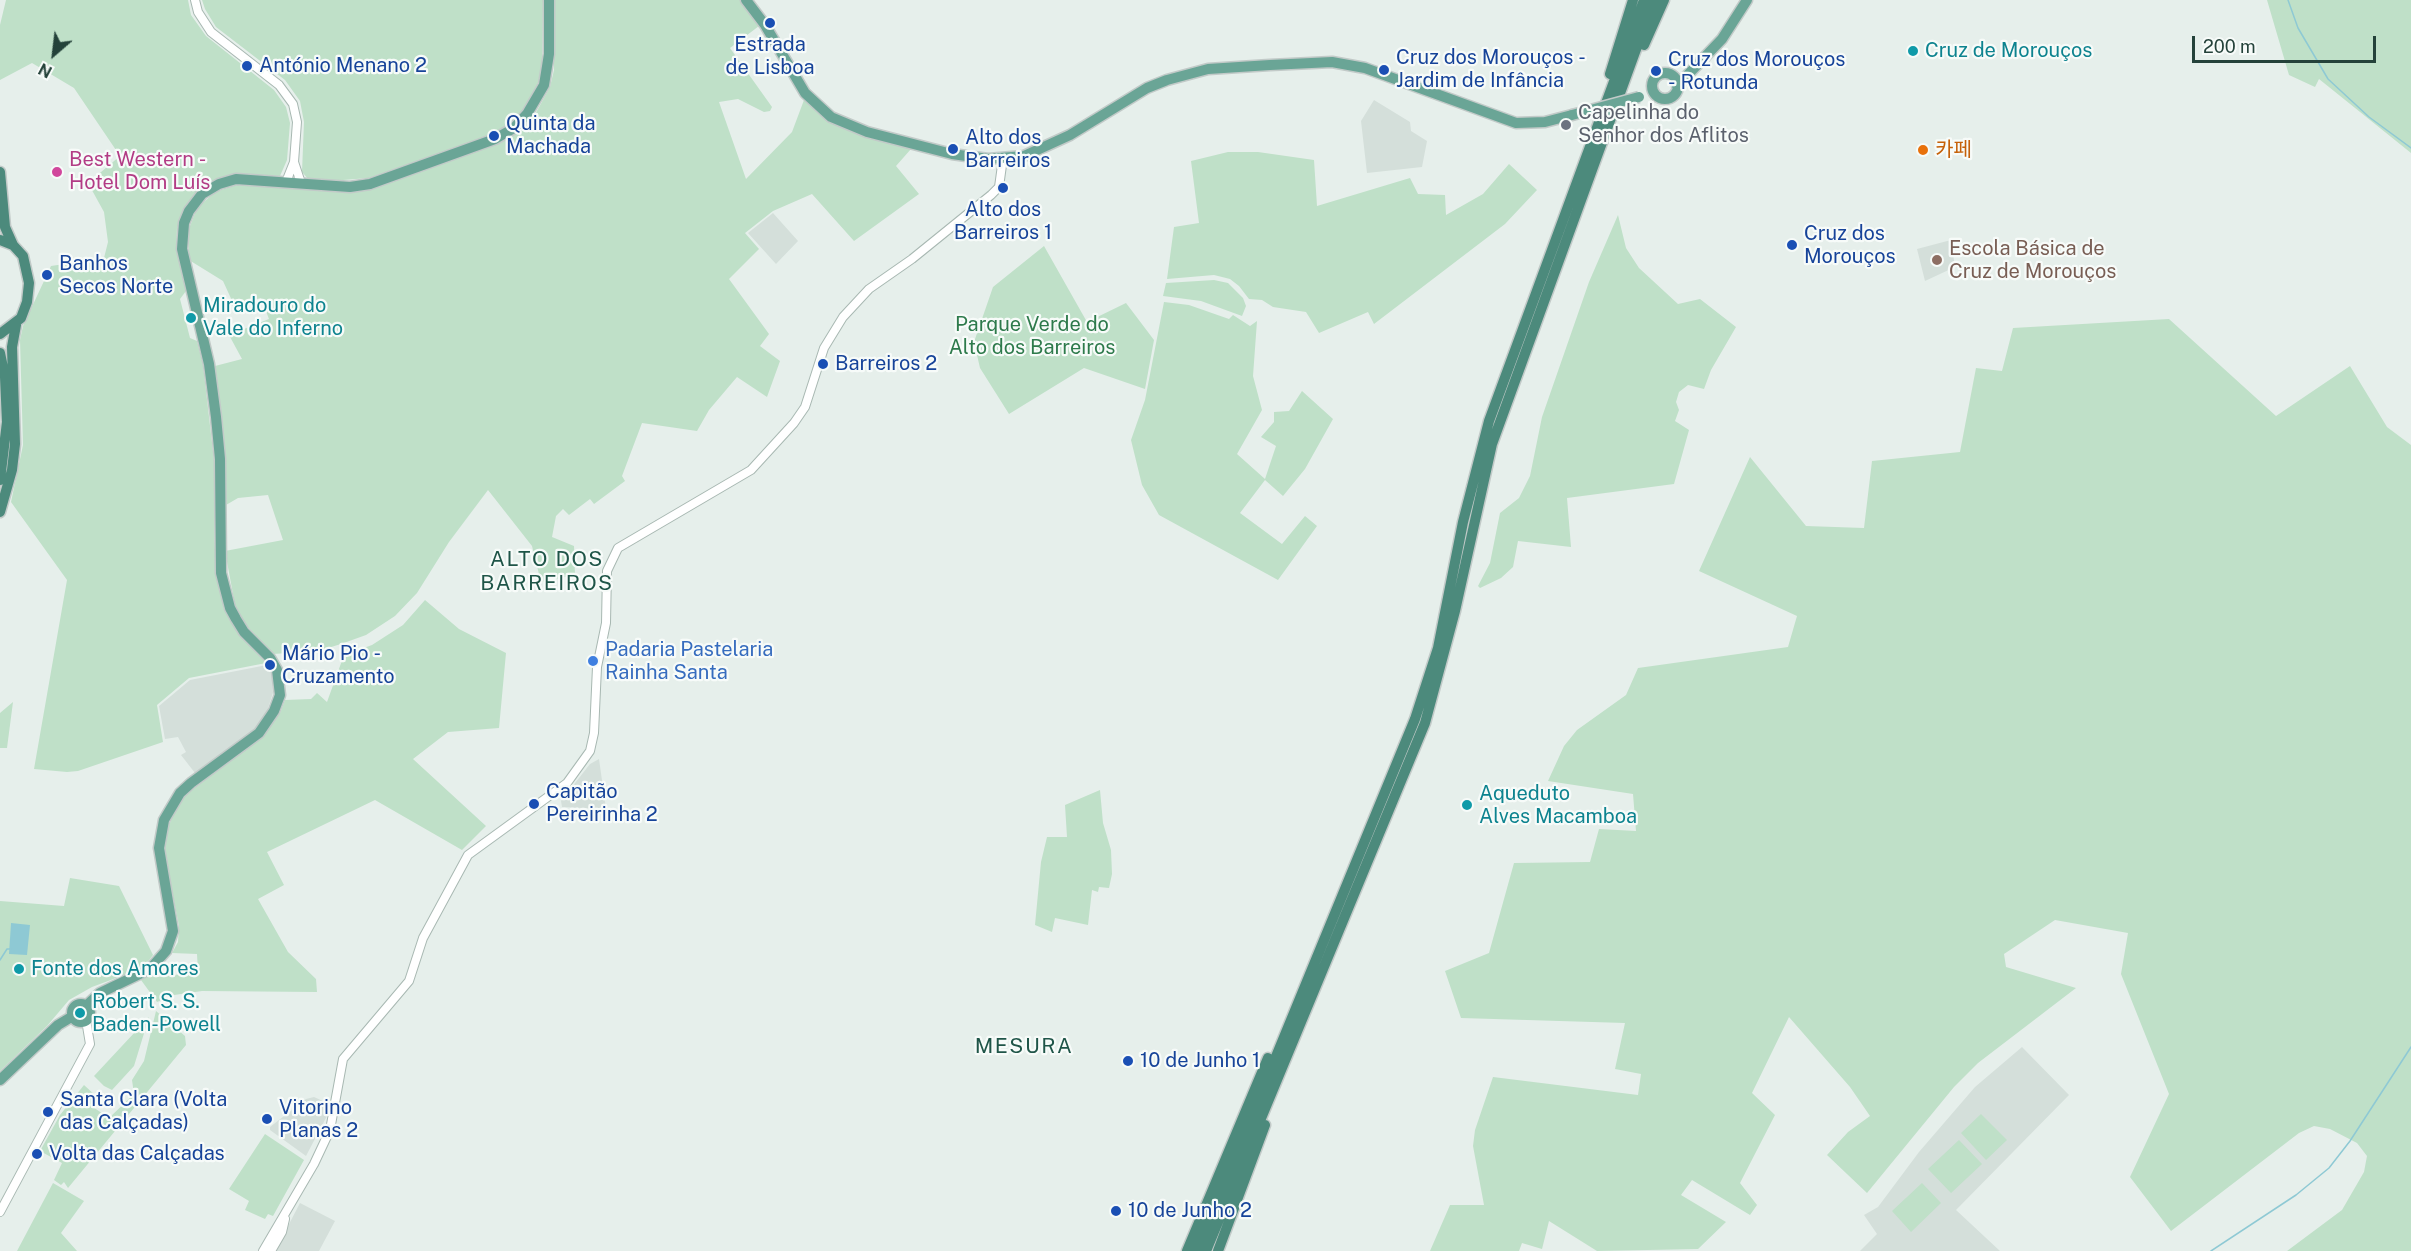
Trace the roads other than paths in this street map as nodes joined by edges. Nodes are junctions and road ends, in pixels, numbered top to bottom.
1 (195, 0) edge
2 (549, 0) edge
3 (746, 0) edge
4 (1633, 0) edge
5 (1644, 0) edge
6 (1654, 0) edge
7 (1664, 0) edge
8 (1747, 0) edge
9 (1675, 81) junction
10 (1654, 92) junction
11 (1620, 94) junction
12 (1605, 102) junction
13 (1003, 158) junction
14 (294, 162) junction
15 (0, 172) edge
16 (285, 182) junction
17 (301, 183) junction
18 (5, 242) edge
19 (16, 325) junction
20 (1, 334) edge
21 (0, 353) edge
22 (0, 480) edge
23 (0, 513) edge
24 (1298, 1003) junction
25 (86, 1006) junction
26 (73, 1016) junction
27 (86, 1020) junction
28 (1300, 1024) junction
29 (0, 1080) edge
30 (0, 1212) edge
31 (286, 1214) junction
32 (263, 1251) edge
33 (271, 1251) edge
34 (1187, 1251) edge
35 (1196, 1251) edge
36 (1206, 1251) edge
37 (1218, 1251) edge

1 - 14 street
2 - 17 main road
3 - 13 main road
4 - 12 highway
5 - 12 highway
6 - 11 highway
7 - 11 highway
8 - 9 main road
9 - 10 main road
9 - 10 main road
10 - 13 main road, bridge
11 - 28 highway
12 - 24 highway
13 - 31 street
14 - 16 street
14 - 17 street
15 - 18 highway
16 - 17 main road
16 - 25 main road
18 - 19 highway
19 - 20 highway
19 - 23 highway
21 - 22 highway
24 - 34 highway
24 - 35 highway
25 - 26 main road
25 - 27 main road
26 - 27 main road
26 - 29 main road
27 - 30 street
28 - 36 highway
28 - 37 highway
31 - 32 street
31 - 33 street

